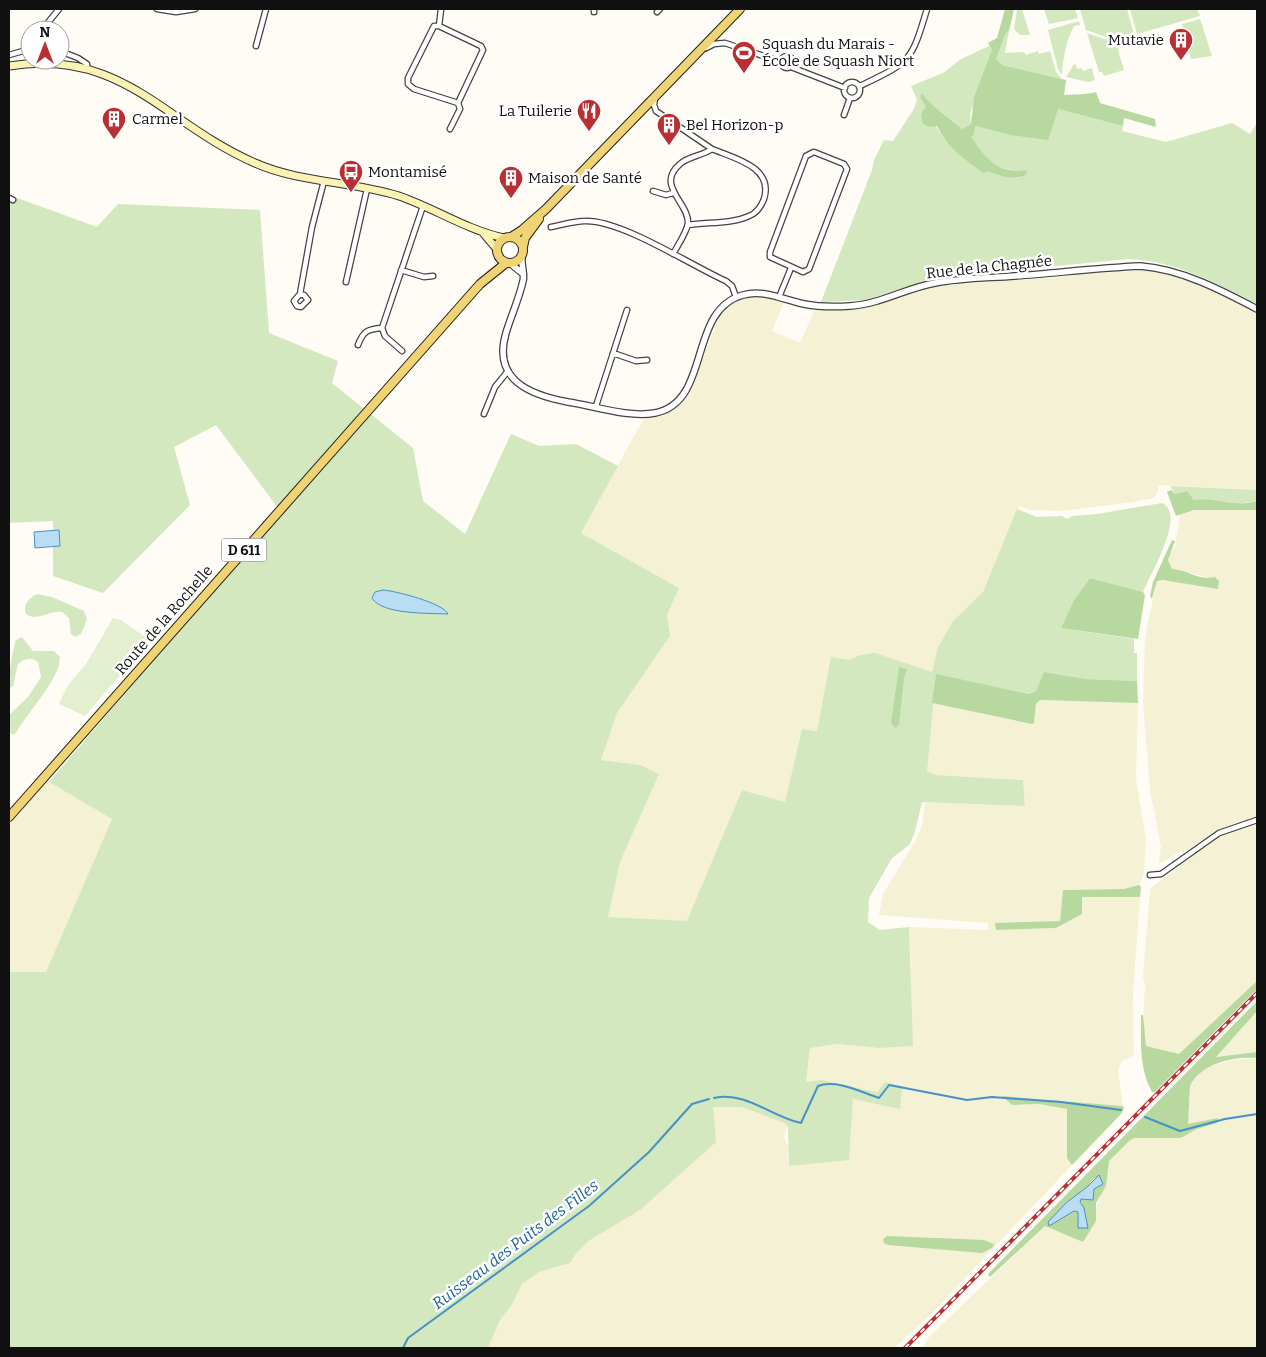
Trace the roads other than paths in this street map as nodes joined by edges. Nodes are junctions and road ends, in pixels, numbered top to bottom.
1 (59, 9) edge
2 (157, 9) edge
3 (195, 9) edge
4 (266, 9) edge
5 (442, 9) edge
6 (740, 9) edge
7 (927, 9) edge
8 (50, 20) edge
9 (439, 26) junction
10 (256, 46) dead end
11 (698, 52) junction
12 (70, 55) edge
13 (781, 62) junction
14 (9, 66) edge
15 (791, 67) junction
16 (87, 68) junction
17 (860, 86) junction
18 (845, 88) junction
19 (658, 92) junction
20 (850, 98) junction
21 (458, 103) junction
22 (844, 116) dead end
23 (450, 129) dead end
24 (712, 149) junction
25 (324, 181) junction
26 (367, 188) junction
27 (652, 191) dead end
28 (673, 193) junction
29 (423, 206) junction
30 (546, 209) junction
31 (688, 224) junction
32 (551, 227) dead end
33 (480, 231) junction
34 (508, 237) junction
35 (523, 247) junction
36 (497, 252) junction
37 (673, 254) junction
38 (522, 257) junction
39 (509, 264) junction
40 (791, 268) junction
41 (401, 270) junction
42 (433, 276) dead end
43 (524, 277) junction
44 (346, 282) dead end
45 (480, 284) junction
46 (300, 294) dead end
47 (736, 297) junction
48 (779, 297) junction
49 (1257, 309) edge
50 (626, 310) dead end
51 (382, 328) junction
52 (358, 345) dead end
53 (402, 351) dead end
54 (613, 353) junction
55 (647, 360) dead end
56 (508, 371) junction
57 (596, 406) junction
58 (484, 414) dead end
59 (9, 817) edge
60 (1257, 820) edge
61 (1150, 875) dead end

1 - 8 street
2 - 3 street
4 - 10 street
5 - 9 street
6 - 11 main road
7 - 17 street
9 - 21 street
9 - 21 street
11 - 13 street
11 - 19 main road
12 - 16 street
13 - 15 street
13 - 15 street
14 - 16 main road
15 - 18 street
16 - 25 main road
17 - 18 street
17 - 20 street
18 - 20 street
19 - 24 street
19 - 30 main road
20 - 22 street
21 - 23 street
24 - 28 street
24 - 31 street
25 - 26 main road
25 - 46 street
26 - 29 main road
26 - 44 street
27 - 28 street
28 - 31 street
29 - 33 main road
29 - 41 street
30 - 34 main road
30 - 35 main road
31 - 37 street
32 - 37 street
33 - 34 main road
33 - 36 main road
34 - 35 main road
34 - 36 main road
35 - 38 main road
36 - 39 main road
36 - 45 main road, D 611
37 - 47 street
38 - 39 main road
38 - 43 street
39 - 43 street
39 - 45 main road, D 611
40 - 40 street
40 - 48 street
41 - 42 street
41 - 51 street
43 - 56 street
45 - 59 main road, Route de la Rochelle / D 611
47 - 48 street, Rue de la Chagnée
47 - 57 street
48 - 49 street, Rue de la Chagnée
50 - 54 street
51 - 52 street
51 - 53 street
54 - 55 street
54 - 57 street
56 - 57 street
56 - 58 street
60 - 61 street

